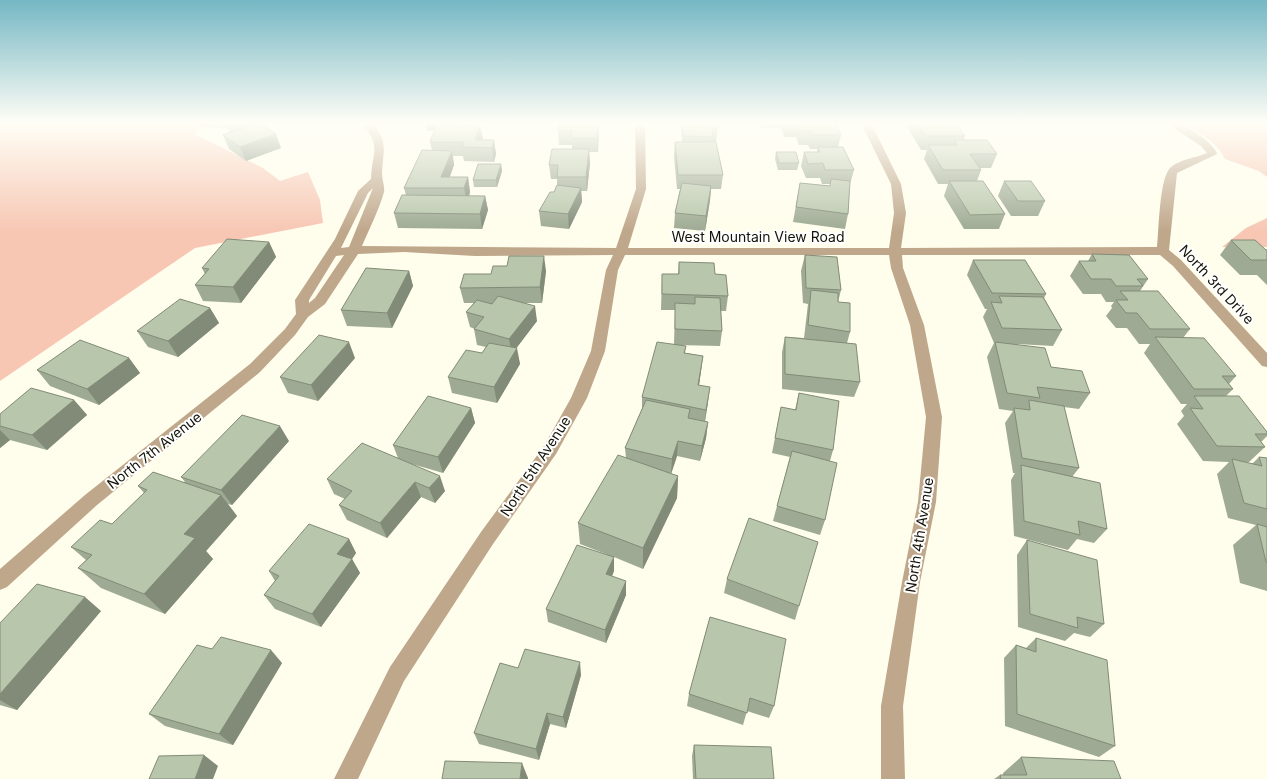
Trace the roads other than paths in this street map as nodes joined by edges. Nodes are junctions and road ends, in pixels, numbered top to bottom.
1 (381, 159) edge
2 (641, 159) edge
3 (884, 159) edge
4 (1200, 159) edge
5 (376, 181) junction
6 (354, 250) junction
7 (895, 250) junction
8 (1162, 251) junction
9 (621, 252) junction
10 (333, 253) junction
11 (303, 314) junction
12 (1267, 362) edge
13 (0, 581) edge
14 (346, 779) edge
15 (893, 779) edge

1 - 5 street
2 - 9 street, North 5th Avenue
3 - 7 street, North 4th Avenue
4 - 8 street
5 - 6 street
5 - 10 street
6 - 9 street, West Mountain View Road
6 - 10 street, West Mountain View Road
6 - 11 street
7 - 8 street, West Mountain View Road
7 - 9 street, West Mountain View Road
7 - 15 street, North 4th Avenue
8 - 12 street, North 3rd Drive
9 - 14 street, North 5th Avenue
10 - 11 street
11 - 13 street, North 7th Avenue

